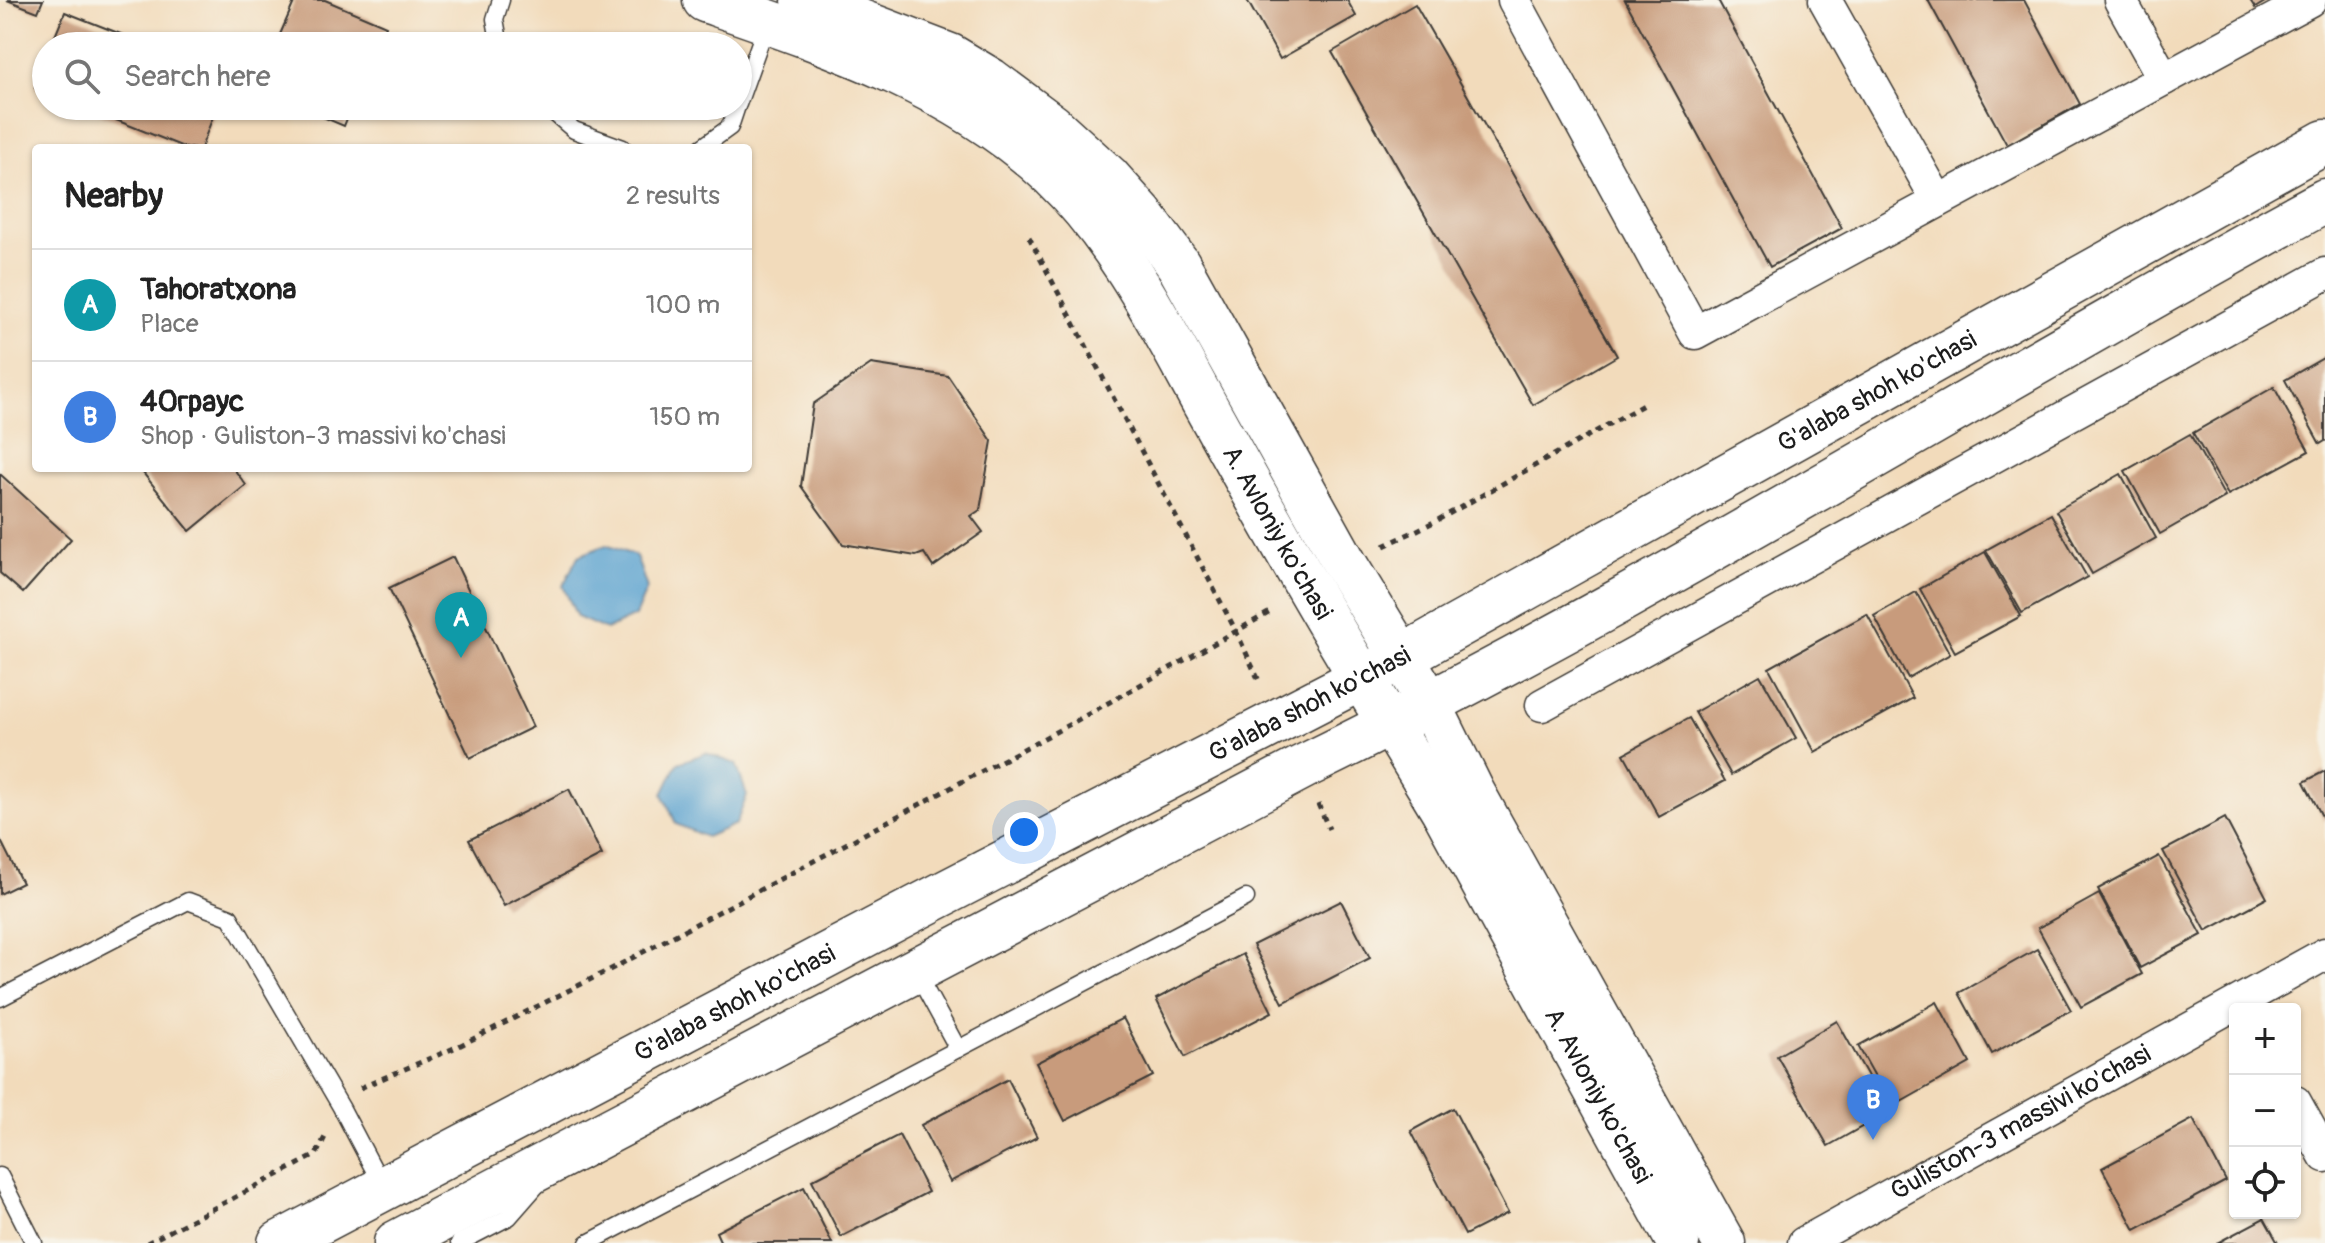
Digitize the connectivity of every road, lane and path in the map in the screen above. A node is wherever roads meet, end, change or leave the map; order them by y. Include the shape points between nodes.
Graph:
1 (501, 0) edge
2 (705, 0) edge
3 (1514, 0) edge
4 (1825, 0) edge
5 (2120, 0) edge
6 (2310, 0) edge
7 (786, 11) edge
8 (497, 32) edge
9 (752, 78) edge
10 (2164, 79) junction
11 (562, 120) edge
12 (733, 120) edge
13 (2325, 142) edge
14 (612, 144) edge
15 (707, 144) edge
16 (1938, 201) junction
17 (2325, 201) edge
18 (1029, 237) dead end
19 (2325, 274) edge
20 (1643, 405) dead end
21 (1711, 547) junction
22 (1346, 566) junction
23 (1753, 589) junction
24 (1307, 590) junction
25 (1237, 633) junction
26 (1402, 657) junction
27 (1361, 678) junction
28 (1430, 704) junction
29 (1542, 705) dead end
30 (1278, 720) junction
31 (1390, 724) junction
32 (1303, 767) junction
33 (1329, 829) dead end
34 (1246, 898) dead end
35 (2325, 954) edge
36 (915, 971) junction
37 (0, 998) edge
38 (2244, 1003) edge
39 (2229, 1012) edge
40 (958, 1049) junction
41 (341, 1107) junction
42 (2301, 1113) edge
43 (564, 1155) junction
44 (2325, 1156) edge
45 (0, 1176) edge
46 (384, 1188) junction
47 (34, 1243) edge
48 (147, 1243) edge
49 (280, 1243) edge
50 (396, 1243) edge
51 (459, 1243) edge
52 (588, 1243) edge
53 (1678, 1243) edge
54 (1724, 1243) edge
55 (1804, 1243) edge

1 - 8 lane
2 - 7 main road, A. Avloniy ko'chasi
3 - 16 street via 1695,333
4 - 16 street
5 - 10 street
6 - 10 street
7 - 9 lane
7 - 22 main road, A. Avloniy ko'chasi via 950,56 1052,126 1108,177 1178,264
7 - 24 main road, A. Avloniy ko'chasi via 944,96 1051,174 1095,220 1155,315
10 - 16 street
11 - 14 lane
12 - 15 lane
13 - 26 main road, G'alaba shoh ko'chasi
17 - 21 main road, G'alaba shoh ko'chasi
18 - 25 path
19 - 23 street
20 - 22 path
21 - 23 street
21 - 28 main road, G'alaba shoh ko'chasi
22 - 26 main road, A. Avloniy ko'chasi
23 - 29 street
24 - 25 path
24 - 27 main road, A. Avloniy ko'chasi
25 - 30 path
25 - 41 path via 619,965 459,1046 347,1093
26 - 27 main road, G'alaba shoh ko'chasi
26 - 28 main road, A. Avloniy ko'chasi
27 - 30 main road, G'alaba shoh ko'chasi
27 - 31 main road, A. Avloniy ko'chasi
28 - 31 main road, G'alaba shoh ko'chasi
28 - 54 street, A. Avloniy ko'chasi
30 - 46 main road, G'alaba shoh ko'chasi
31 - 32 main road, G'alaba shoh ko'chasi
31 - 53 street, A. Avloniy ko'chasi
32 - 33 path
32 - 36 main road, G'alaba shoh ko'chasi
34 - 40 lane
35 - 38 street, Guliston-3 massivi ko'chasi
36 - 40 lane
36 - 43 main road, G'alaba shoh ko'chasi
37 - 41 lane via 188,901 230,917
39 - 55 street, Guliston-3 massivi ko'chasi
40 - 52 lane
41 - 46 lane
41 - 48 path via 316,1155
42 - 44 street
43 - 50 main road, G'alaba shoh ko'chasi
43 - 51 lane via 509,1217
45 - 47 lane
46 - 49 main road, G'alaba shoh ko'chasi

